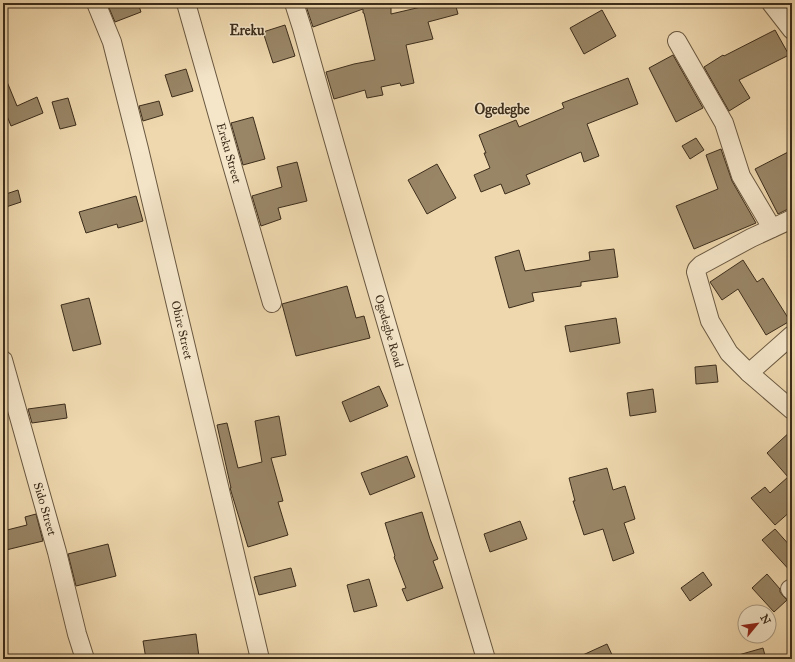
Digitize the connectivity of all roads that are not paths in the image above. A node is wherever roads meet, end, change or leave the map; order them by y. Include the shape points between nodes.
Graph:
1 (96, 3) edge
2 (186, 3) edge
3 (294, 3) edge
4 (771, 3) edge
5 (792, 30) edge
6 (677, 41) dead end
7 (792, 219) edge
8 (772, 228) junction
9 (272, 303) dead end
10 (792, 335) edge
11 (3, 360) edge
12 (749, 373) junction
13 (792, 410) edge
14 (85, 659) edge
15 (260, 659) edge
16 (486, 659) edge

1 - 15 street, Obire Street via 112,42 139,149
2 - 9 street, Ereku Street
3 - 16 street, Ogedegbe Road
4 - 5 street
6 - 8 street via 724,123 741,176
7 - 8 street
8 - 12 street via 701,265 696,272 710,320 728,353
10 - 12 street
11 - 14 street, Sido Street
12 - 13 street

